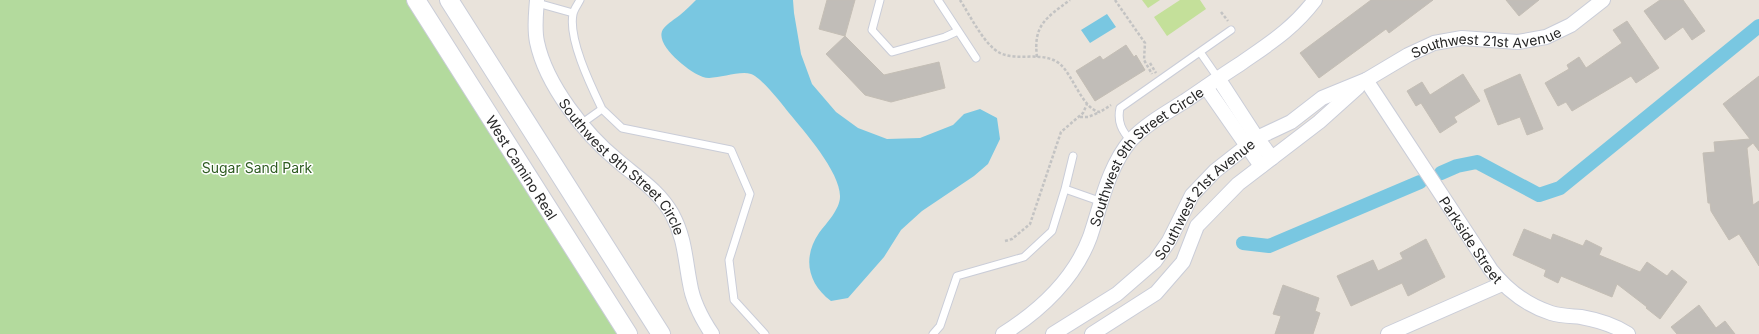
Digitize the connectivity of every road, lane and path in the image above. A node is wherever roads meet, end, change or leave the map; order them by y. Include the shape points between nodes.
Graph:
1 (416, 0) edge
2 (449, 0) edge
3 (580, 0) edge
4 (880, 0) edge
5 (938, 0) edge
6 (960, 0) edge
7 (1070, 0) edge
8 (1115, 0) edge
9 (1315, 0) edge
10 (1603, 0) edge
11 (537, 2) edge
12 (1221, 12) dead end
13 (574, 13) junction
14 (1230, 26) joint
15 (958, 31) junction
16 (1200, 52) junction
17 (1037, 57) junction
18 (976, 58) dead end
19 (1152, 78) dead end
20 (1218, 78) junction
21 (1366, 80) junction
22 (1206, 87) junction
23 (1117, 101) dead end
24 (1087, 103) junction
25 (602, 109) junction
26 (1100, 112) junction
27 (1080, 117) junction
28 (581, 124) junction
29 (1131, 141) junction
30 (1252, 142) junction
31 (1073, 156) dead end
32 (1266, 162) junction
33 (1065, 189) junction
34 (1102, 202) junction
35 (1005, 241) dead end
36 (1502, 284) junction
37 (628, 334) edge
38 (662, 334) edge
39 (712, 334) edge
40 (765, 334) edge
41 (933, 334) edge
42 (1003, 334) edge
43 (1053, 334) edge
44 (1092, 334) edge
45 (1388, 334) edge
46 (1628, 334) edge

1 - 37 street, West Camino Real
2 - 38 street, West Camino Real
3 - 13 lane
4 - 15 lane via 872,30 892,52
5 - 15 lane
6 - 17 path via 992,47 1000,53
7 - 17 path via 1043,23 1038,31
8 - 19 path via 1145,43 1144,60 1153,75
9 - 20 street, Southwest 9th Street Circle via 1291,28
10 - 21 street, Southwest 21st Avenue via 1571,25 1546,37 1518,42 1476,38 1448,40 1421,48
11 - 13 lane
11 - 28 street, Southwest 9th Street Circle via 535,28 540,55 552,80
12 - 14 path
13 - 25 lane via 573,25 582,66
14 - 16 lane
15 - 18 lane
16 - 20 lane
16 - 29 lane via 1120,108 1118,114 1122,132
17 - 24 path via 1044,57 1059,64 1072,78
20 - 22 street, Southwest 9th Street Circle
20 - 30 street
21 - 30 street, Southwest 21st Avenue via 1322,98 1291,122
21 - 32 street, Southwest 21st Avenue via 1319,122
21 - 36 street, Parkside Street
22 - 29 street, Southwest 9th Street Circle via 1152,122
22 - 30 street
23 - 26 path
24 - 26 path via 1092,109
24 - 27 path
25 - 28 lane
25 - 40 lane via 622,128 731,150 750,194 729,260 734,300
26 - 27 path
27 - 35 path via 1062,132 1030,224 1012,239
28 - 39 street, Southwest 9th Street Circle via 599,144 653,189 671,213 683,240 694,298
29 - 34 street, Southwest 9th Street Circle via 1116,163
30 - 32 street
30 - 43 street, Southwest 21st Avenue via 1215,171 1192,195 1169,242 1155,261 1117,294
31 - 33 lane
32 - 44 street, Southwest 21st Avenue via 1238,184 1197,226 1183,262 1156,293
33 - 34 lane
33 - 41 lane via 1052,231 1024,257 957,276 940,326
34 - 42 street, Southwest 9th Street Circle via 1083,252 1067,278 1036,311
36 - 45 street
36 - 46 street, Parkside Street via 1538,308 1595,320

